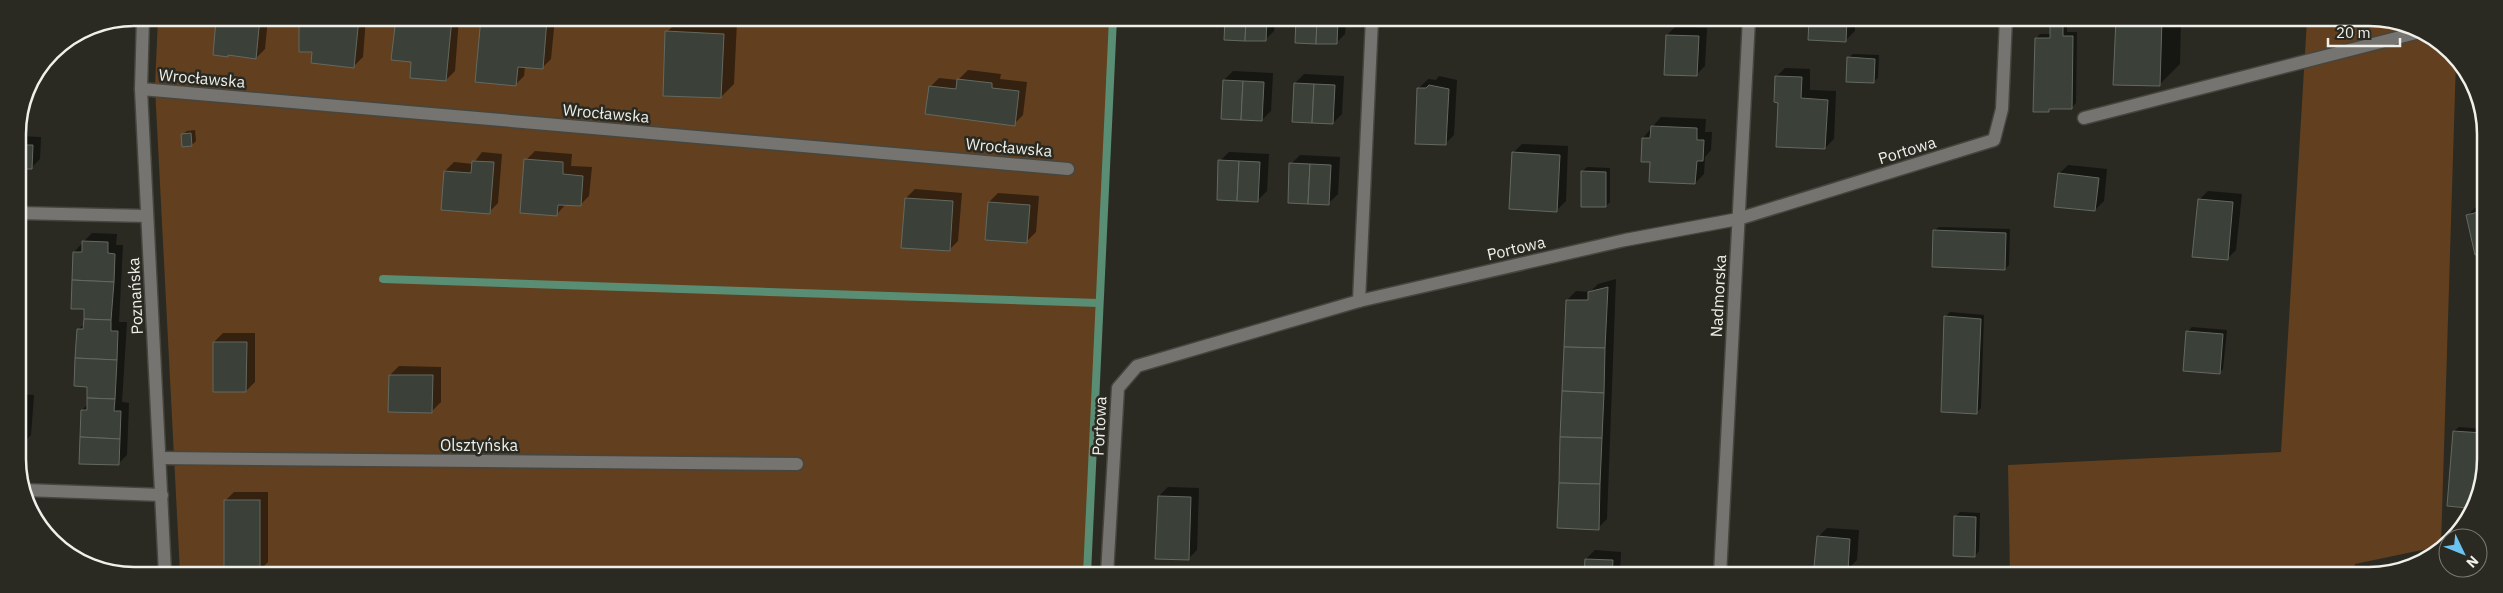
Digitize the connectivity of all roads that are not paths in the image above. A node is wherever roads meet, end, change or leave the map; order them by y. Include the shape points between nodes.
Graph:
1 (143, 26) edge
2 (1372, 26) edge
3 (1749, 26) edge
4 (2006, 26) edge
5 (2411, 34) edge
6 (141, 89) junction
7 (2084, 118) dead end
8 (1068, 168) dead end
9 (26, 213) edge
10 (147, 216) junction
11 (1738, 219) junction
12 (1359, 301) junction
13 (160, 458) junction
14 (797, 464) dead end
15 (31, 490) edge
16 (162, 495) junction
17 (165, 567) edge
18 (1107, 567) edge
19 (1720, 567) edge

1 - 6 street, Poznańska
2 - 12 street
3 - 11 street, Nadmorska
4 - 11 street, Portowa via 2002,109 1994,140
5 - 7 street
6 - 8 street, Wrocławska
6 - 10 street, Poznańska
9 - 10 street
10 - 13 street, Poznańska
11 - 12 street, Portowa via 1624,240
11 - 19 street, Nadmorska
12 - 18 street, Portowa via 1137,366 1118,388
13 - 14 street, Olsztyńska
13 - 16 street, Poznańska
15 - 16 street
16 - 17 street, Poznańska

